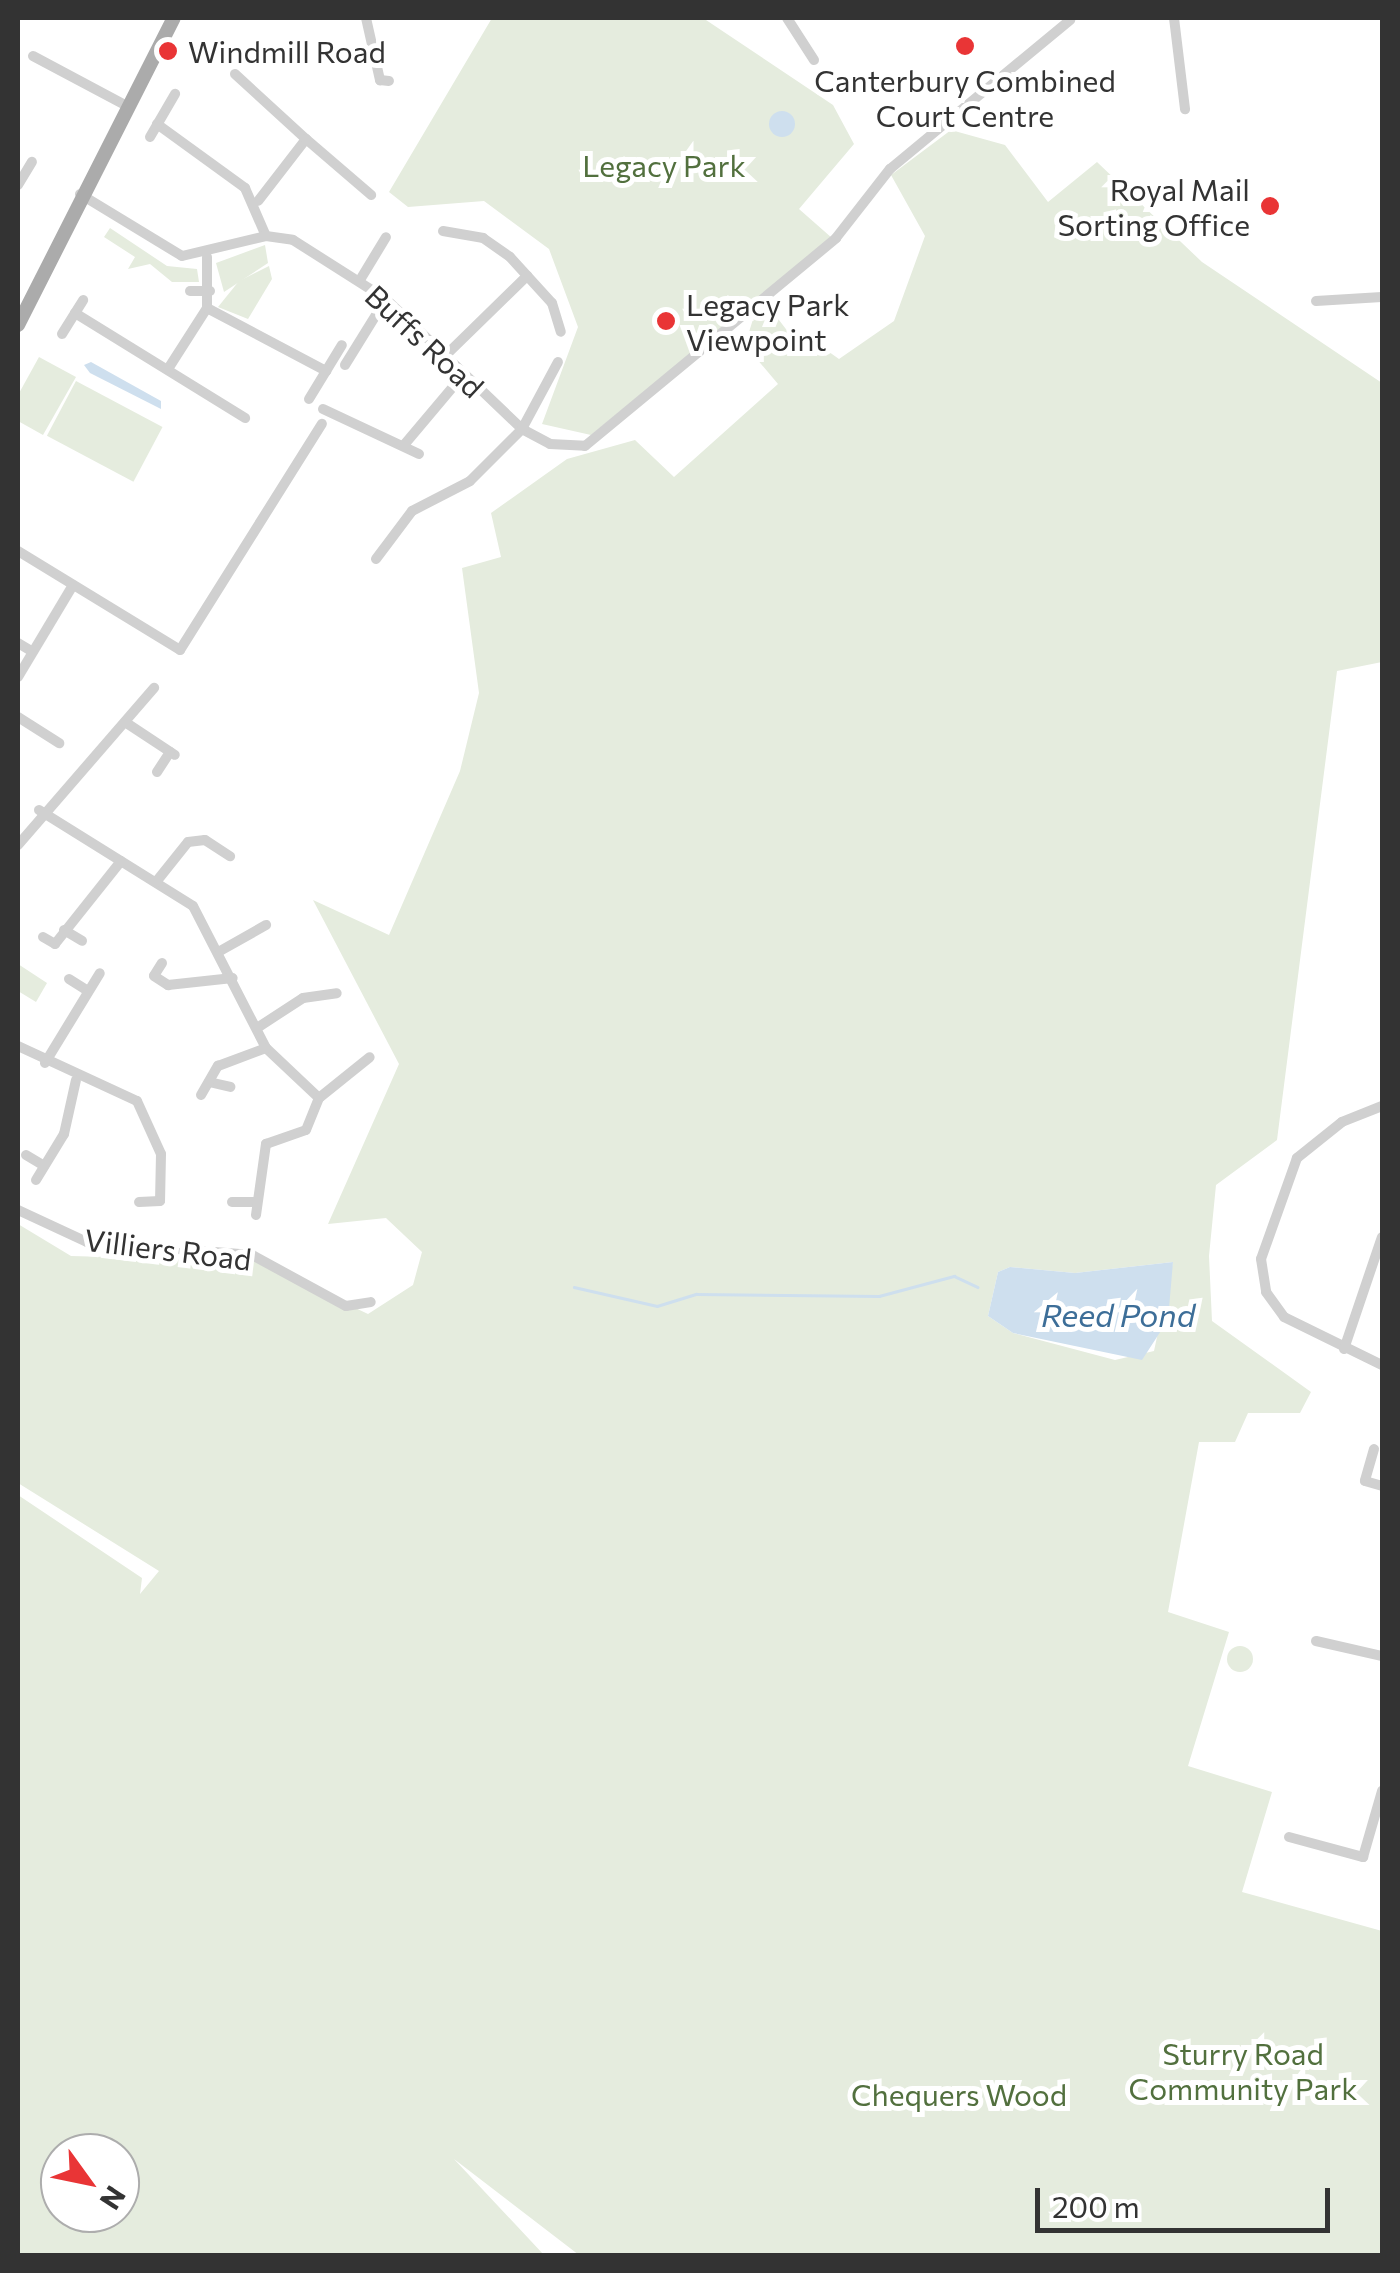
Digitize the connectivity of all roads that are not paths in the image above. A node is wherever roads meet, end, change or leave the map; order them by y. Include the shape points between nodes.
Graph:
1 (174, 18) edge
2 (366, 18) edge
3 (786, 18) edge
4 (1072, 18) edge
5 (1174, 18) edge
6 (32, 56) dead end
7 (814, 60) dead end
8 (235, 74) dead end
9 (389, 81) dead end
10 (175, 94) dead end
11 (125, 105) junction
12 (1185, 110) dead end
13 (158, 124) junction
14 (150, 136) dead end
15 (306, 139) junction
16 (25, 166) edge
17 (18, 186) edge
18 (80, 194) junction
19 (370, 195) dead end
20 (258, 202) junction
21 (443, 231) dead end
22 (266, 236) junction
23 (386, 237) dead end
24 (206, 257) junction
25 (528, 276) junction
26 (360, 280) junction
27 (190, 290) dead end
28 (210, 291) junction
29 (1382, 297) edge
30 (386, 299) junction
31 (83, 300) dead end
32 (1316, 301) dead end
33 (206, 308) junction
34 (75, 313) junction
35 (18, 325) edge
36 (561, 332) dead end
37 (62, 334) dead end
38 (342, 345) dead end
39 (444, 356) junction
40 (558, 362) dead end
41 (345, 365) dead end
42 (168, 369) junction
43 (326, 371) junction
44 (463, 375) junction
45 (309, 398) dead end
46 (323, 409) dead end
47 (246, 418) dead end
48 (322, 424) dead end
49 (522, 429) junction
50 (404, 445) junction
51 (419, 454) dead end
52 (18, 551) edge
53 (376, 559) dead end
54 (73, 585) junction
55 (18, 643) edge
56 (33, 652) junction
57 (18, 677) edge
58 (154, 688) dead end
59 (18, 718) edge
60 (128, 724) junction
61 (59, 743) dead end
62 (157, 772) dead end
63 (39, 810) junction
64 (18, 844) edge
65 (230, 856) dead end
66 (121, 860) junction
67 (156, 882) junction
68 (266, 926) dead end
69 (64, 930) junction
70 (43, 937) dead end
71 (82, 941) dead end
72 (220, 951) junction
73 (162, 963) dead end
74 (100, 973) dead end
75 (232, 978) junction
76 (69, 979) dead end
77 (88, 992) junction
78 (337, 993) dead end
79 (257, 1028) junction
80 (18, 1046) edge
81 (266, 1048) junction
82 (370, 1056) dead end
83 (45, 1063) junction
84 (76, 1080) junction
85 (209, 1082) junction
86 (230, 1087) dead end
87 (201, 1095) dead end
88 (319, 1098) junction
89 (1382, 1106) edge
90 (26, 1156) dead end
91 (44, 1166) junction
92 (36, 1180) dead end
93 (139, 1202) dead end
94 (232, 1202) dead end
95 (256, 1202) junction
96 (18, 1210) edge
97 (256, 1215) dead end
98 (1382, 1238) edge
99 (371, 1302) dead end
100 (1344, 1348) junction
101 (1382, 1366) edge
102 (1374, 1449) dead end
103 (1382, 1486) edge
104 (1316, 1641) dead end
105 (1382, 1656) edge
106 (1382, 1791) edge
107 (1289, 1837) dead end

1 - 11 main road
2 - 9 street via 380,80
3 - 7 street
4 - 49 street, Buffs Road via 890,170 836,238 611,433 586,446 550,444
5 - 12 street
6 - 11 street
8 - 15 street
10 - 13 street
11 - 18 main road
13 - 14 street
13 - 20 street
15 - 19 street
15 - 20 street
16 - 17 street
18 - 24 street via 170,252
18 - 35 main road
20 - 22 street
21 - 25 street via 482,238
22 - 24 street
22 - 26 street, Buffs Road via 285,236
23 - 26 street
24 - 28 street
25 - 36 street
25 - 39 street
26 - 30 street, Buffs Road
27 - 28 street
28 - 33 street
29 - 32 street via 1332,292
30 - 39 street, Buffs Road
30 - 41 street
31 - 34 street
33 - 42 street
33 - 43 street
34 - 37 street
34 - 42 street
38 - 43 street
39 - 44 street, Buffs Road
40 - 49 street
42 - 47 street
43 - 45 street
44 - 49 street, Buffs Road
44 - 50 street
46 - 50 street
48 - 54 street via 180,650
49 - 53 street via 470,480 412,511
50 - 51 street
52 - 54 street
54 - 56 street
55 - 56 street
56 - 57 street
58 - 60 street
59 - 61 street
60 - 62 street via 172,753
60 - 63 street
63 - 64 street
63 - 66 street
65 - 67 street via 206,840 188,842
66 - 67 street
66 - 69 street
67 - 72 street via 192,906
68 - 72 street
69 - 70 street via 55,944
69 - 71 street
72 - 75 street
73 - 75 street via 154,976 168,985
74 - 77 street
75 - 79 street
76 - 77 street
77 - 83 street
78 - 79 street via 303,998
79 - 81 street
80 - 83 street
81 - 85 street via 224,1062
81 - 88 street
82 - 88 street
83 - 84 street
84 - 91 street via 64,1134
84 - 93 street via 137,1101 161,1154 160,1201
85 - 86 street
85 - 87 street
88 - 95 street via 312,1125 266,1144
89 - 100 street via 1342,1122 1297,1158 1260,1260 1266,1292 1284,1317
90 - 91 street
91 - 92 street
94 - 95 street
95 - 97 street
96 - 99 street, Villiers Road via 98,1244 252,1256 346,1306
98 - 100 street
100 - 101 street
102 - 103 street via 1365,1481
104 - 105 street
106 - 107 street via 1363,1857

